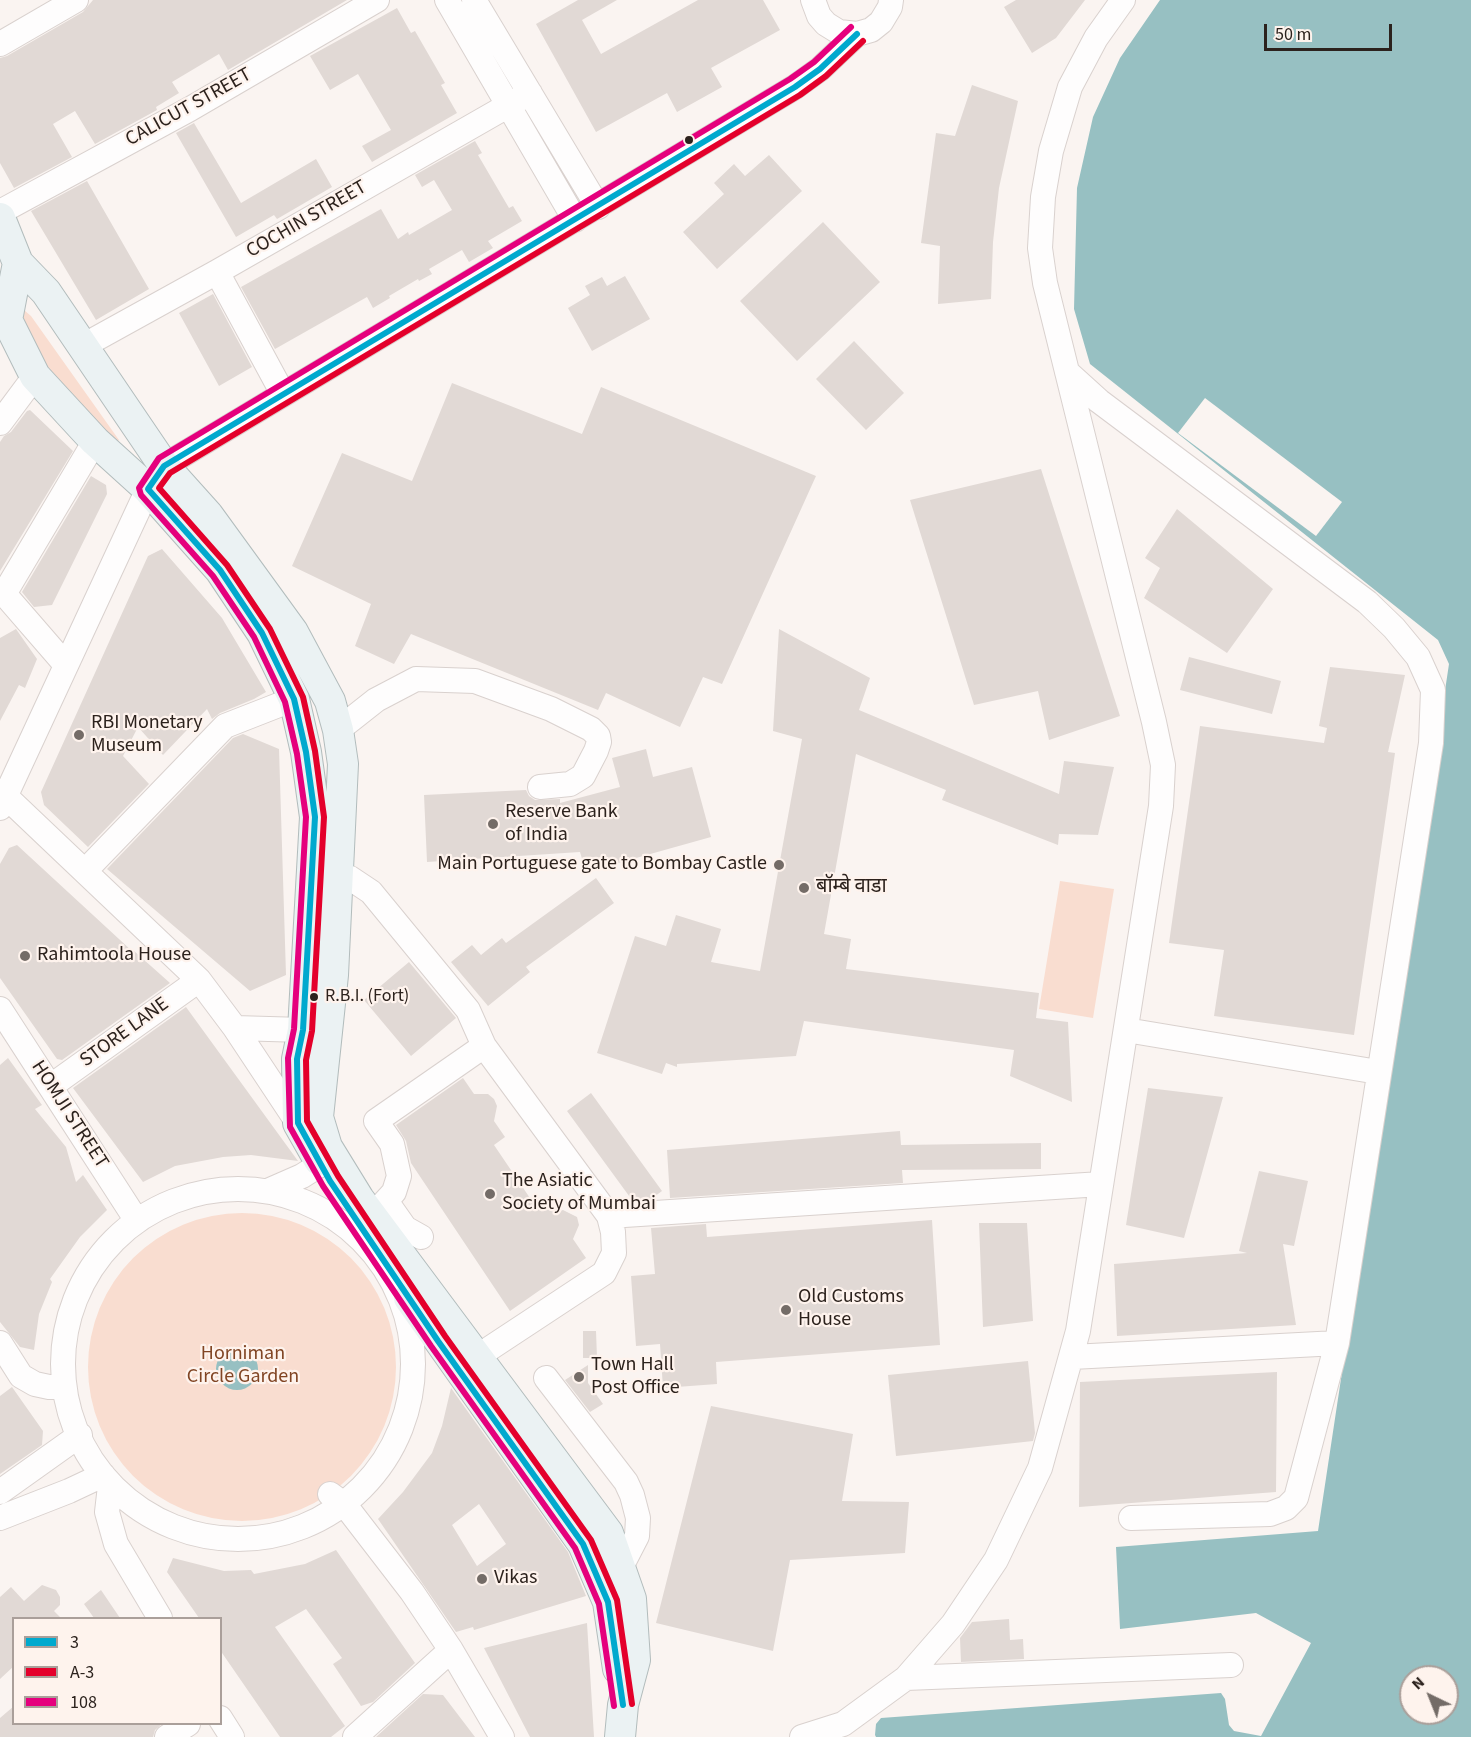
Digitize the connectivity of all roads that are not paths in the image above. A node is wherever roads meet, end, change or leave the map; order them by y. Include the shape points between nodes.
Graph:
1 (76, 0) edge
2 (377, 0) edge
3 (447, 0) edge
4 (474, 0) edge
5 (891, 0) edge
6 (896, 0) edge
7 (1123, 0) edge
8 (814, 1) edge
9 (857, 34) junction
10 (0, 44) edge
11 (530, 93) junction
12 (508, 105) junction
13 (598, 207) junction
14 (0, 212) edge
15 (0, 218) edge
16 (575, 220) junction
17 (9, 261) edge
18 (217, 272) junction
19 (4, 318) edge
20 (83, 346) junction
21 (1067, 372) junction
22 (35, 376) junction
23 (283, 394) junction
24 (0, 423) edge
25 (95, 441) junction
26 (156, 477) junction
27 (3, 598) edge
28 (65, 664) junction
29 (294, 699) junction
30 (338, 730) junction
31 (540, 787) dead end
32 (2, 799) edge
33 (85, 872) junction
34 (325, 873) junction
35 (199, 980) junction
36 (0, 1009) edge
37 (235, 1028) junction
38 (303, 1030) junction
39 (1126, 1030) junction
40 (9, 1042) edge
41 (484, 1046) junction
42 (1378, 1072) junction
43 (51, 1086) junction
44 (313, 1142) junction
45 (1101, 1184) junction
46 (270, 1190) junction
47 (379, 1208) junction
48 (609, 1216) junction
49 (137, 1221) junction
50 (421, 1237) dead end
51 (440, 1307) junction
52 (438, 1341) junction
53 (0, 1343) edge
54 (1336, 1343) junction
55 (1072, 1357) junction
56 (468, 1363) junction
57 (416, 1366) junction
58 (546, 1378) dead end
59 (64, 1387) junction
60 (80, 1435) junction
61 (106, 1480) junction
62 (0, 1492) edge
63 (337, 1499) junction
64 (0, 1518) edge
65 (1131, 1518) dead end
66 (621, 1567) junction
67 (620, 1601) junction
68 (159, 1617) edge
69 (451, 1650) junction
70 (1231, 1665) dead end
71 (906, 1678) junction
72 (222, 1721) edge
73 (186, 1725) edge
74 (843, 1731) edge
75 (167, 1737) edge
76 (232, 1737) edge
77 (356, 1737) edge
78 (502, 1737) edge
79 (620, 1737) edge
80 (802, 1737) edge

1 - 10 street
2 - 14 street, CALICUT STREET via 190,109
3 - 12 street
4 - 11 street
5 - 6 street
5 - 9 street via 882,22
7 - 21 street via 1096,38 1071,87 1051,151 1043,196 1040,248
8 - 9 street via 826,24 839,32
9 - 13 street via 795,87
11 - 12 street, COCHIN STREET
11 - 13 street
12 - 16 street
12 - 18 street, COCHIN STREET
13 - 16 street
15 - 17 main road
16 - 23 street
17 - 19 main road
17 - 20 main road via 46,292
18 - 20 street, COCHIN STREET
18 - 23 street
19 - 22 main road
20 - 26 main road
21 - 39 street via 1163,765 1161,806
21 - 42 street via 1099,401 1367,602 1418,657 1433,690 1431,743
22 - 24 street
22 - 25 main road
23 - 26 street
25 - 26 main road
25 - 27 street
26 - 28 street
26 - 29 main road via 262,633
26 - 30 main road via 208,515 293,632 330,701
27 - 28 street
28 - 32 street
29 - 33 street via 225,726
29 - 34 main road
30 - 31 street via 376,700 416,679 475,681 551,709 598,736 596,752 583,776 570,784
30 - 34 main road via 343,764
32 - 33 street
33 - 35 street
34 - 38 main road
34 - 41 street via 350,878 370,892 468,1010
34 - 44 main road via 333,975
35 - 37 street
35 - 43 street, STORE LANE
36 - 40 street, HOMJI STREET
37 - 38 street
37 - 44 street
38 - 44 main road via 297,1059
39 - 42 street
39 - 45 street
40 - 43 street, HOMJI STREET
41 - 47 street via 376,1121 392,1144 399,1176 394,1192
41 - 48 street
42 - 54 street
43 - 49 street, HOMJI STREET
44 - 46 street via 302,1176
44 - 47 main road via 332,1155
44 - 52 main road
45 - 48 street
45 - 55 street
46 - 49 street via 224,1188 178,1199
46 - 57 street via 315,1204 354,1229 408,1312
47 - 50 street
47 - 51 main road
48 - 56 street via 614,1253 604,1274
49 - 59 street via 109,1246 86,1277 71,1312 63,1349
51 - 52 street
51 - 56 main road
52 - 56 main road
52 - 57 street via 430,1357
53 - 59 street via 21,1376 35,1384
54 - 55 street
54 - 65 street via 1301,1483 1296,1498 1286,1508 1270,1514
55 - 71 street via 1040,1468 996,1560 953,1624
56 - 66 main road via 608,1533
56 - 67 main road
57 - 63 street via 406,1419 382,1466
58 - 66 street via 632,1495 639,1518 637,1536
59 - 60 street via 71,1419
60 - 61 street
60 - 62 street
61 - 63 street via 143,1513 182,1531 224,1540 267,1538 308,1526
61 - 64 street
61 - 68 street via 107,1512 116,1544
63 - 69 street via 412,1592
66 - 67 main road
67 - 79 main road
69 - 77 street
69 - 78 street
70 - 71 street
71 - 74 street
72 - 76 street
73 - 75 street
74 - 80 street

